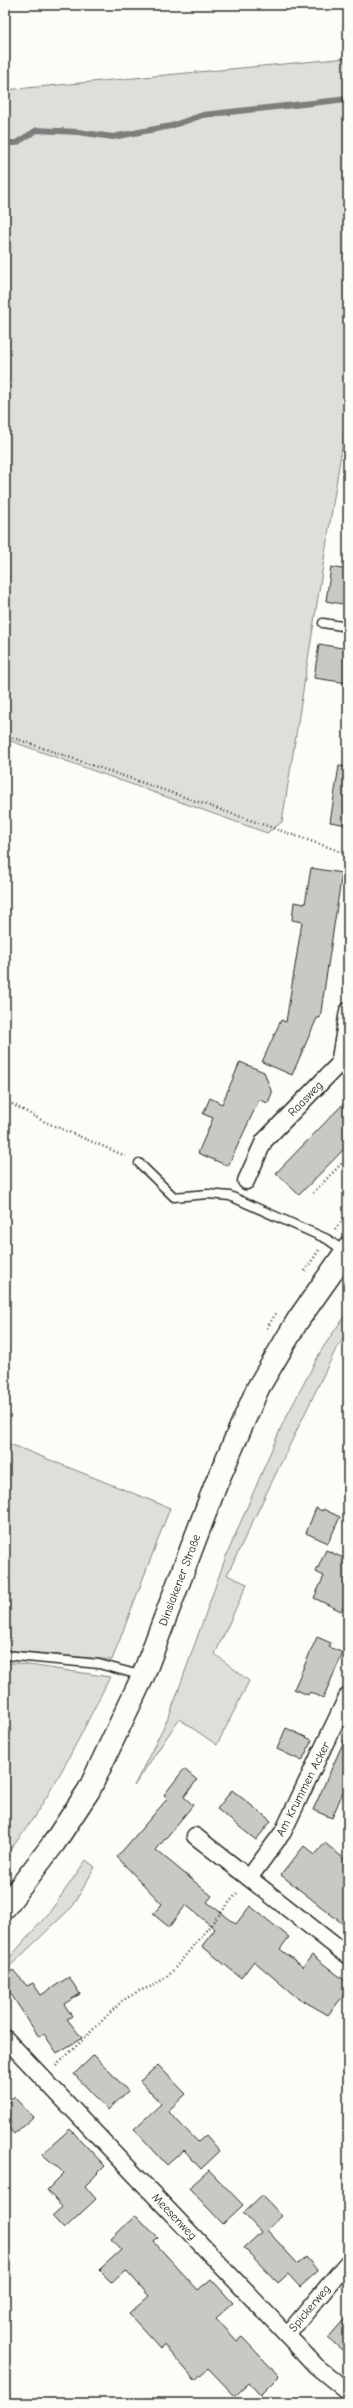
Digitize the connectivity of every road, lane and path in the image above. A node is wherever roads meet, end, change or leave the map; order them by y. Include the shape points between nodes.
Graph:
1 (323, 623) dead end
2 (348, 627) edge
3 (5, 734) edge
4 (348, 854) edge
5 (348, 1011) edge
6 (5, 1100) edge
7 (348, 1157) edge
8 (139, 1163) joint
9 (246, 1181) dead end
10 (313, 1193) dead end
11 (347, 1251) edge
12 (5, 1655) edge
13 (143, 1676) junction
14 (348, 1695) edge
15 (195, 1836) dead end
16 (249, 1878) junction
17 (5, 1906) edge
18 (348, 1956) edge
19 (5, 2038) edge
20 (44, 2077) junction
21 (348, 2262) edge
22 (287, 2335) junction
23 (348, 2392) edge

1 - 2 lane
3 - 4 path
5 - 9 street, Raasweg via 339,1064 264,1141
6 - 8 path via 43,1121
7 - 10 path
8 - 11 lane via 174,1197 208,1194 230,1196 327,1239
11 - 13 main road, Dinslakener Straße via 298,1320 258,1388 216,1484
12 - 13 lane via 100,1664
13 - 17 main road, Dinslakener Straße via 89,1790 54,1843
14 - 16 street, Am Krummen Acker via 283,1832
15 - 16 street
16 - 18 street
16 - 20 path via 170,1974 155,1986 139,1991 122,2001
19 - 20 street, Meesenweg
20 - 22 street, Meesenweg
21 - 22 street, Spickerweg
22 - 23 street, Meesenweg via 316,2366

